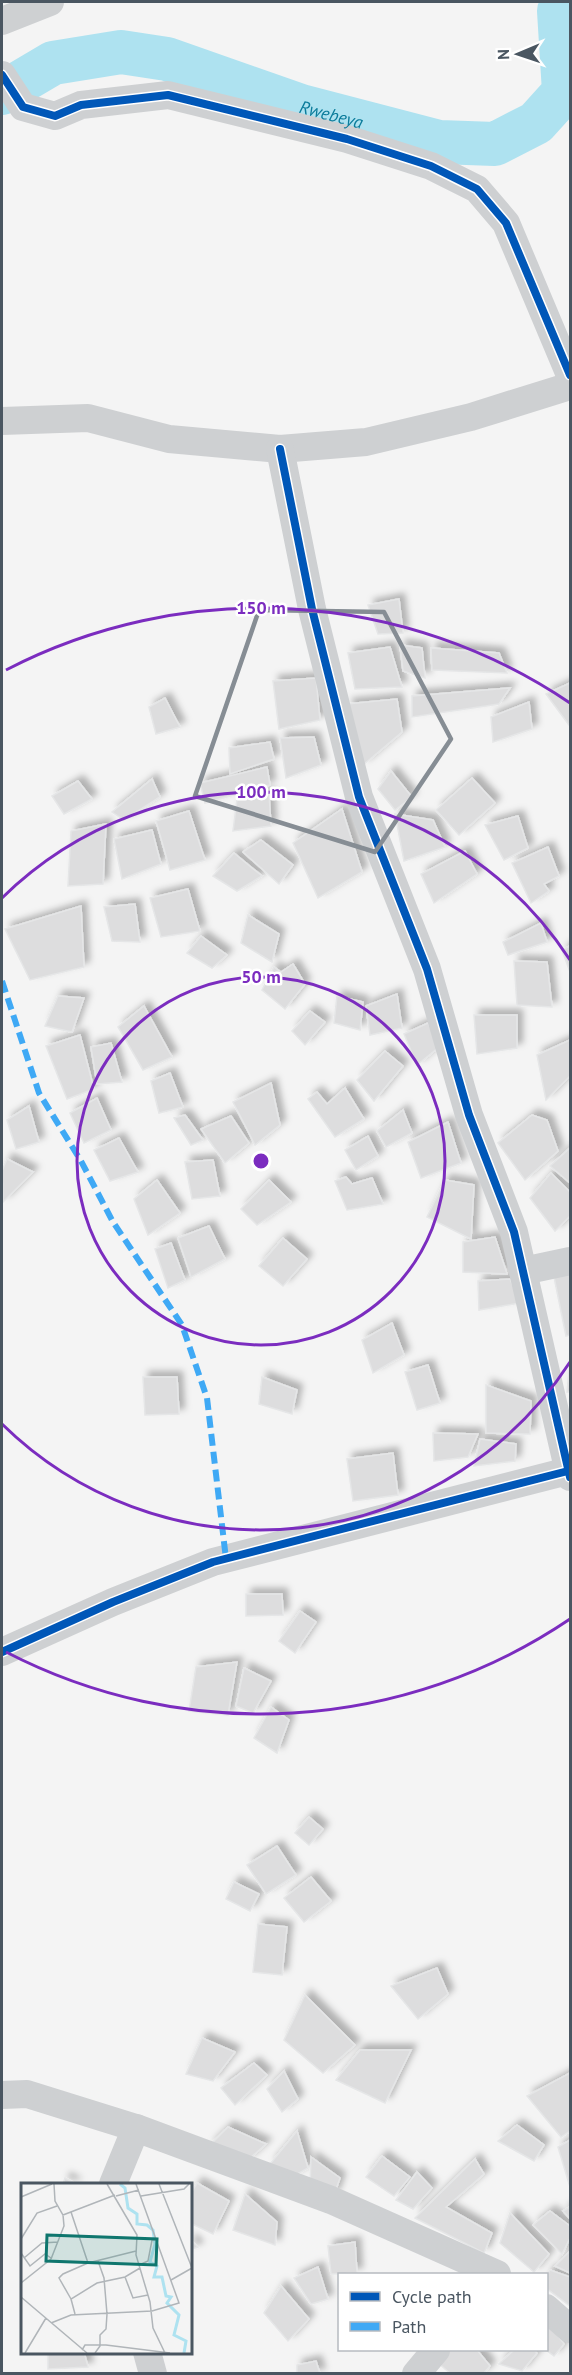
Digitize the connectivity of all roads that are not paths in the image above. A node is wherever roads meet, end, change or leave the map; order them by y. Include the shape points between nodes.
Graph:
1 (39, 6) edge
2 (2, 21) edge
3 (2, 45) edge
4 (2, 75) edge
5 (570, 375) edge
6 (570, 386) edge
7 (2, 421) edge
8 (280, 449) junction
9 (570, 1261) edge
10 (523, 1271) junction
11 (569, 1474) edge
12 (2, 1652) edge
13 (2, 2096) edge
14 (136, 2128) junction
15 (113, 2183) edge
16 (495, 2273) edge
17 (548, 2310) edge
18 (570, 2329) edge
19 (434, 2351) edge
20 (148, 2354) edge
21 (153, 2373) edge
22 (416, 2373) edge

1 - 2 street
1 - 3 street via 8,34
4 - 5 street via 23,107 55,116 81,105 168,95 347,139 431,166 477,189 506,223
6 - 8 street via 471,417 366,441
7 - 8 street via 88,418 169,439
8 - 10 street via 312,609 358,797 426,969 469,1115 514,1233
9 - 10 street
10 - 11 street
11 - 12 street via 213,1562
13 - 14 street via 27,2094
14 - 15 street
14 - 16 street via 331,2200
17 - 18 street
19 - 22 street
20 - 21 street

